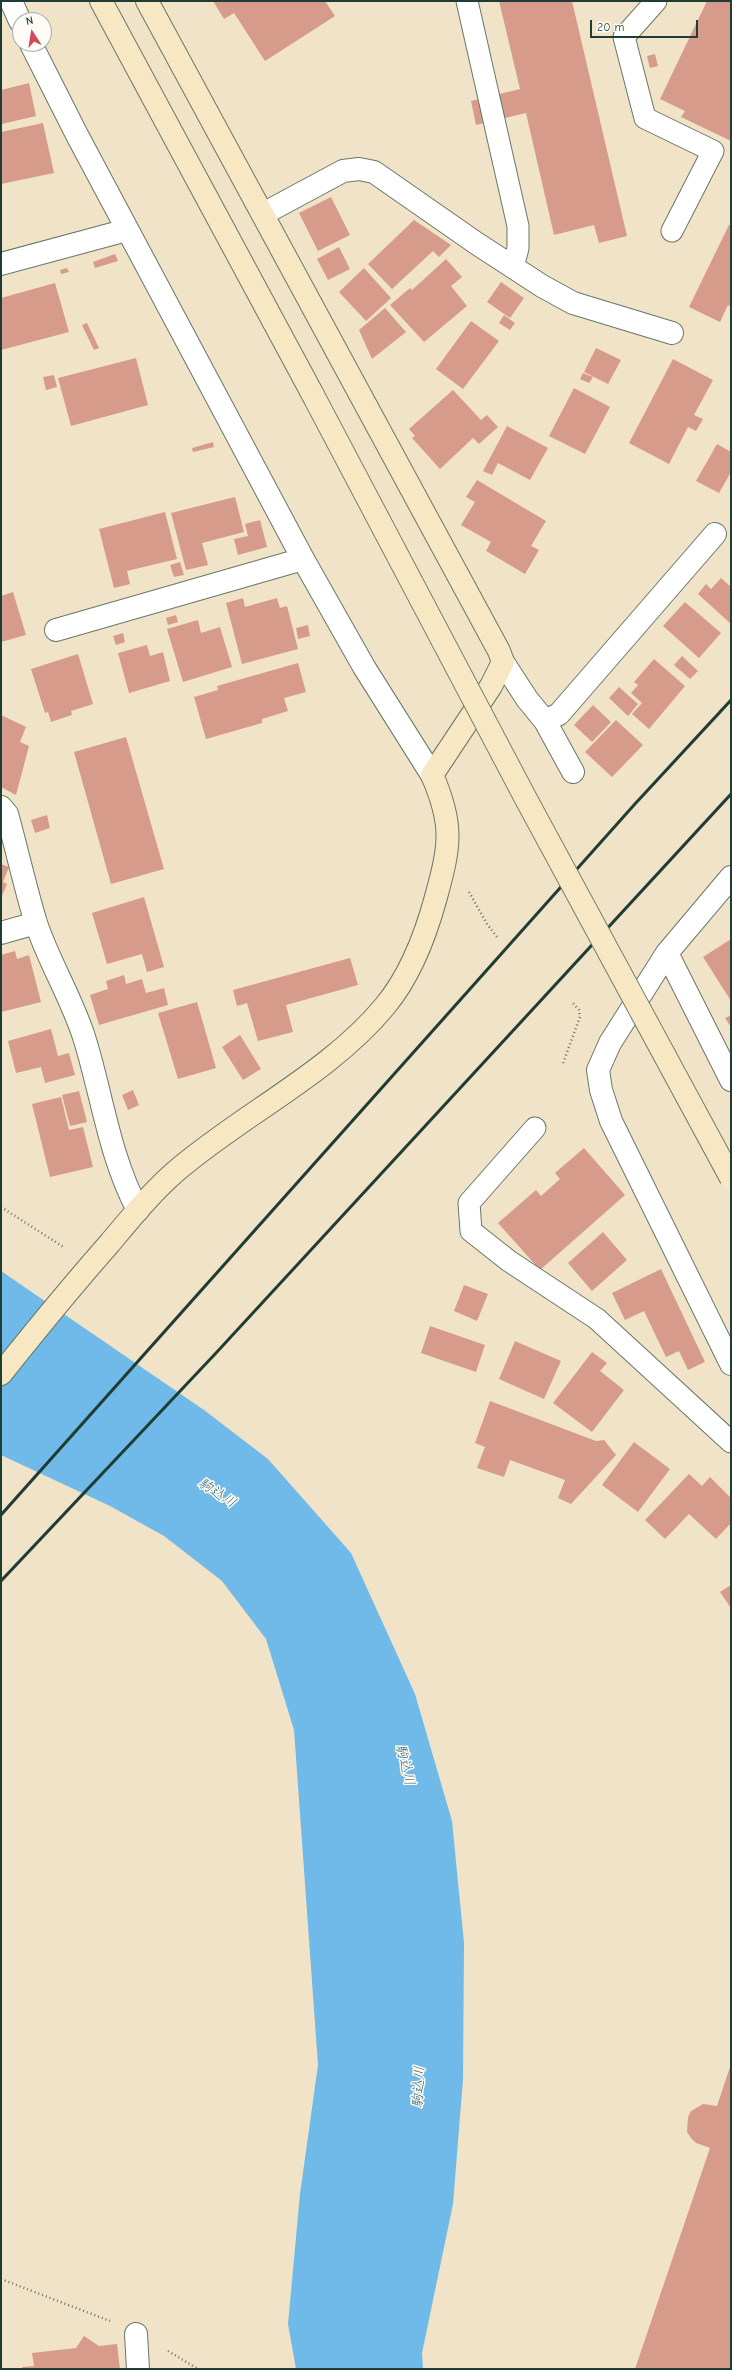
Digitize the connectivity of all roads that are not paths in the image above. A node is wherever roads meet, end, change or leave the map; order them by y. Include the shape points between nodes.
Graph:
1 (10, 1) edge
2 (101, 1) edge
3 (147, 1) edge
4 (467, 1) edge
5 (656, 1) edge
6 (16, 12) edge
7 (35, 52) edge
8 (263, 214) junction
9 (127, 230) junction
10 (672, 231) dead end
11 (1, 264) edge
12 (513, 267) junction
13 (672, 333) dead end
14 (715, 534) dead end
15 (303, 558) junction
16 (56, 630) dead end
17 (503, 662) junction
18 (545, 721) junction
19 (573, 772) dead end
20 (432, 775) junction
21 (1, 807) edge
22 (731, 877) edge
23 (36, 923) junction
24 (1, 933) edge
25 (667, 953) junction
26 (731, 1080) edge
27 (535, 1128) dead end
28 (731, 1178) edge
29 (138, 1210) junction
30 (731, 1364) edge
31 (1, 1374) edge
32 (731, 1442) edge
33 (136, 2334) road end
34 (138, 2369) edge

1 - 6 street
2 - 28 street, bridge
3 - 8 street
4 - 12 lane via 518,226 518,248
5 - 10 lane via 624,37 645,118 713,151
7 - 9 street
8 - 12 street via 343,171 359,169 374,172
8 - 17 street via 401,467
9 - 11 street
9 - 15 street
12 - 13 street via 573,303
14 - 18 street via 559,714
15 - 16 street
15 - 20 street via 364,667
17 - 18 street
17 - 20 street via 487,693
18 - 19 street
20 - 29 street via 448,819 446,858 431,917 400,984 385,1006 361,1032 174,1172
21 - 23 street via 7,814
22 - 25 street
23 - 24 street
23 - 29 street via 74,1008 116,1158 127,1190
25 - 26 street
25 - 30 street via 610,1044 598,1070 601,1090 611,1121
27 - 32 lane via 469,1202 471,1231 509,1261 596,1319
29 - 31 street
33 - 34 street

